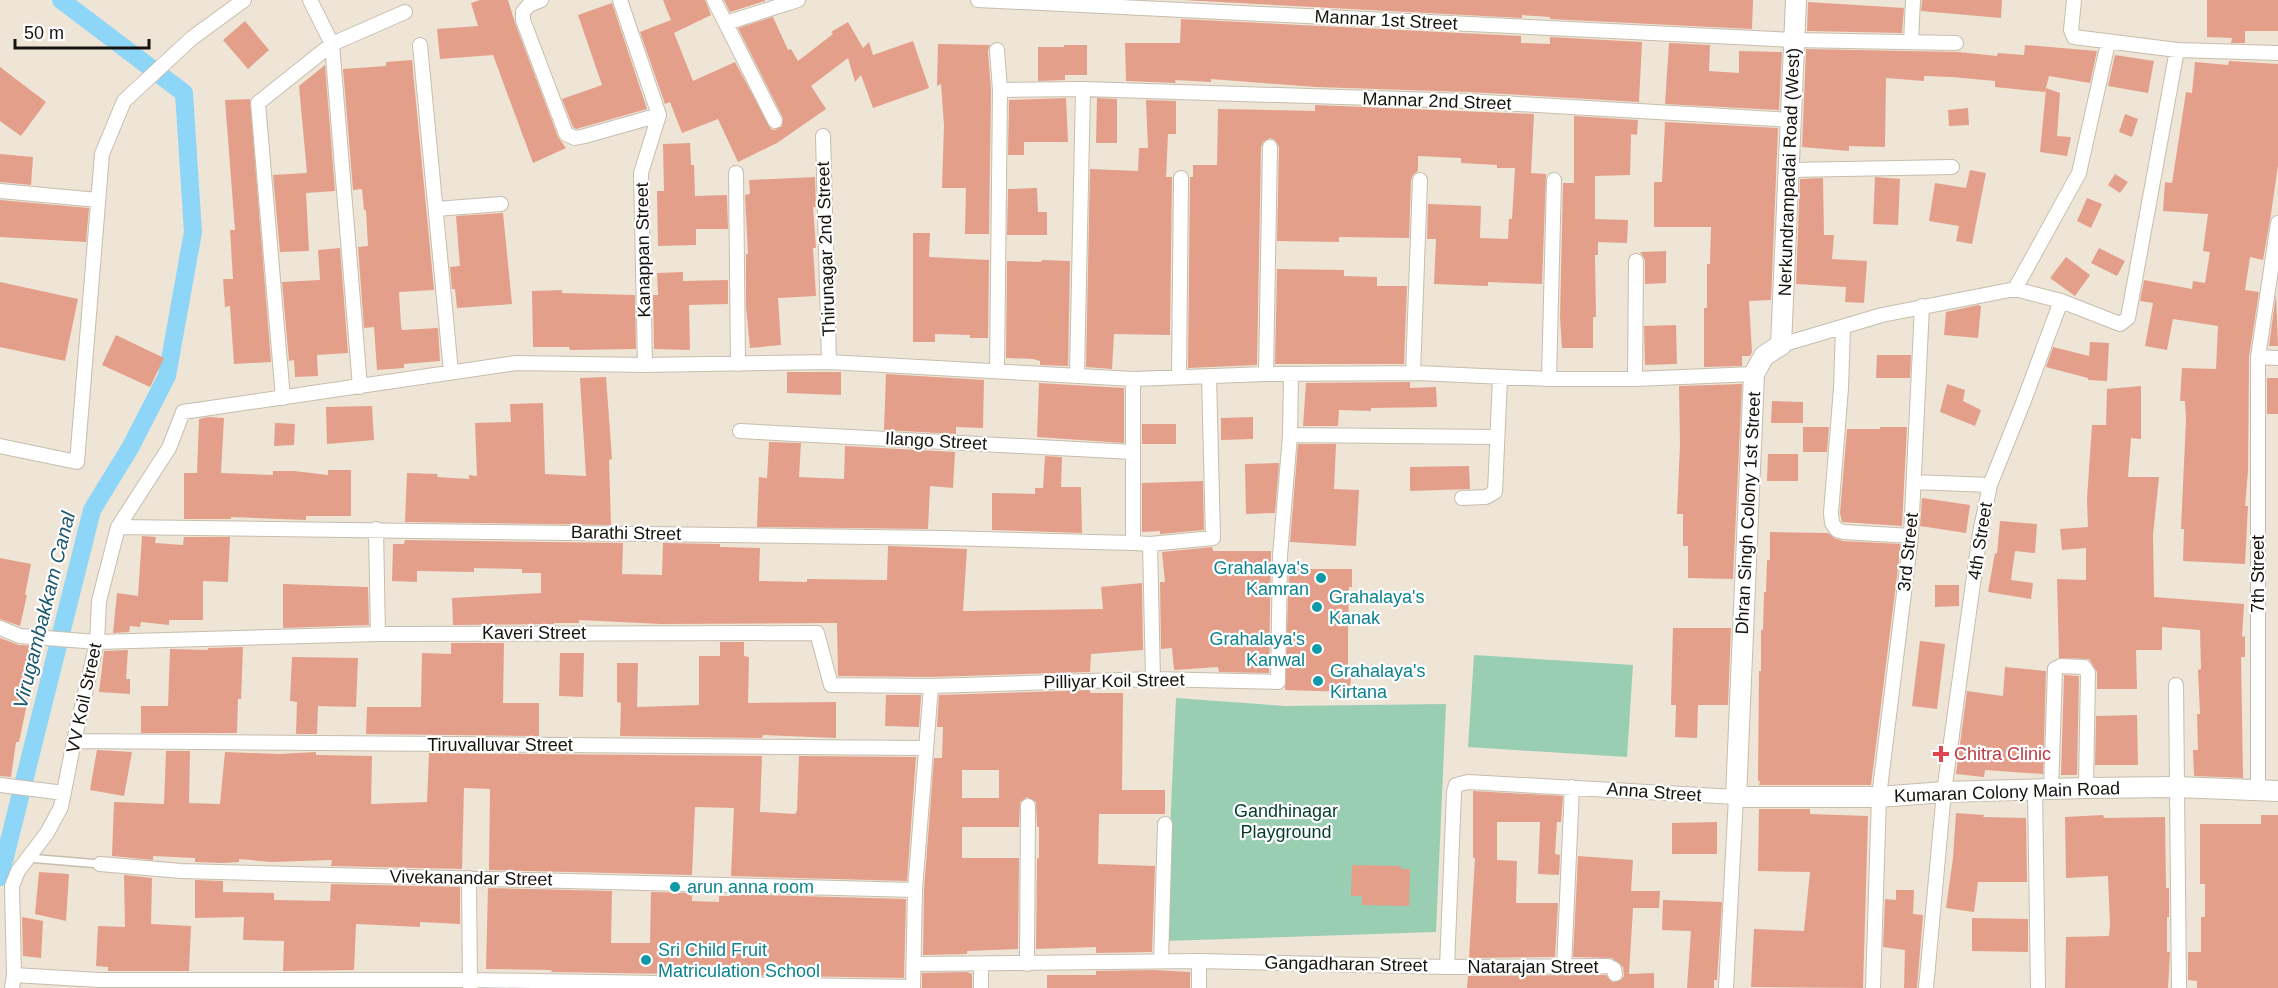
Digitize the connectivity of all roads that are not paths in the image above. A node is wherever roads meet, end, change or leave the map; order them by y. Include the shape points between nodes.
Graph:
1 (244, 0) edge
2 (310, 0) edge
3 (541, 0) edge
4 (620, 0) edge
5 (714, 0) edge
6 (798, 0) edge
7 (978, 0) edge
8 (1796, 0) edge
9 (1913, 0) edge
10 (2074, 0) edge
11 (405, 12) dead end
12 (726, 23) junction
13 (1794, 40) junction
14 (1911, 42) junction
15 (1956, 43) dead end
16 (2108, 43) junction
17 (332, 44) junction
18 (420, 45) dead end
19 (997, 50) dead end
20 (2177, 50) junction
21 (2278, 53) edge
22 (1083, 89) junction
23 (1000, 90) junction
24 (659, 115) junction
25 (1791, 120) junction
26 (775, 121) dead end
27 (823, 136) dead end
28 (1270, 147) dead end
29 (1952, 167) dead end
30 (1789, 170) junction
31 (736, 173) dead end
32 (1181, 178) dead end
33 (1420, 180) dead end
34 (1554, 180) dead end
35 (0, 191) edge
36 (98, 200) junction
37 (501, 204) dead end
38 (436, 209) junction
39 (2278, 224) edge
40 (1636, 261) dead end
41 (2015, 289) junction
42 (2061, 301) junction
43 (1922, 306) junction
44 (1843, 328) junction
45 (1781, 345) junction
46 (2258, 357) junction
47 (2278, 358) edge
48 (830, 362) junction
49 (738, 364) junction
50 (645, 365) junction
51 (997, 371) junction
52 (451, 372) junction
53 (1413, 373) junction
54 (1077, 374) junction
55 (1266, 374) junction
56 (1754, 374) junction
57 (1291, 375) junction
58 (1209, 376) junction
59 (1179, 377) junction
60 (1500, 378) junction
61 (1133, 379) junction
62 (1549, 379) junction
63 (1635, 379) junction
64 (360, 387) junction
65 (283, 398) junction
66 (740, 431) dead end
67 (1290, 435) junction
68 (1496, 436) junction
69 (0, 446) edge
70 (1132, 452) junction
71 (1914, 482) junction
72 (1990, 486) junction
73 (1462, 498) dead end
74 (118, 527) junction
75 (376, 529) junction
76 (1911, 536) junction
77 (1133, 543) junction
78 (1150, 544) junction
79 (0, 628) edge
80 (378, 634) junction
81 (95, 642) junction
82 (1153, 679) junction
83 (2176, 685) dead end
84 (931, 686) junction
85 (74, 741) junction
86 (926, 748) junction
87 (0, 785) edge
88 (1572, 787) junction
89 (2086, 788) junction
90 (2176, 788) junction
91 (2043, 790) junction
92 (2258, 791) junction
93 (2278, 791) edge
94 (1944, 792) junction
95 (61, 793) junction
96 (1736, 797) junction
97 (1880, 797) junction
98 (1028, 806) dead end
99 (1165, 824) dead end
100 (28, 858) junction
101 (100, 864) joint
102 (469, 878) junction
103 (915, 890) junction
104 (1161, 961) junction
105 (1199, 961) junction
106 (914, 964) junction
107 (981, 964) junction
108 (1027, 964) junction
109 (1447, 967) junction
110 (1564, 967) junction
111 (1615, 974) dead end
112 (13, 981) edge
113 (98, 984) edge
114 (470, 984) edge
115 (981, 988) edge
116 (1199, 988) edge
117 (1726, 988) edge
118 (1873, 988) edge
119 (1926, 988) edge
120 (2038, 988) edge
121 (2179, 988) edge

1 - 36 street via 188,41 124,101 102,154
2 - 17 street
3 - 24 street via 529,5 523,20 566,134 575,138 585,136
4 - 24 street
5 - 12 street
6 - 12 street
7 - 13 street, Mannar 1st Street
8 - 13 street, Nerkundrampadai Road (West)
9 - 14 street
10 - 16 street via 2074,37
11 - 17 street
12 - 26 street
13 - 14 street, Mannar 1st Street
13 - 25 street, Nerkundrampadai Road (West)
14 - 15 street, Mannar 1st Street
16 - 20 street
16 - 41 street via 2079,172
17 - 64 street
17 - 65 street via 258,103
18 - 38 street
19 - 23 street
20 - 21 street
20 - 42 street, Dhran Singh Colony 1st Street via 2128,318 2120,324
22 - 23 street, Mannar 2nd Street
22 - 25 street, Mannar 2nd Street via 1468,101
22 - 54 street
23 - 51 street
24 - 50 street, Kanappan Street via 641,173
25 - 30 street, Nerkundrampadai Road (West)
27 - 48 street, Thirunagar 2nd Street
28 - 55 street
29 - 30 street
30 - 45 street, Nerkundrampadai Road (West)
31 - 49 street
32 - 59 street
33 - 53 street
34 - 62 street
35 - 36 street
36 - 69 street via 77,462
37 - 38 street
38 - 52 street
39 - 46 street, 7th Street
40 - 63 street
41 - 42 street, Dhran Singh Colony 1st Street
41 - 43 street, Dhran Singh Colony 1st Street
42 - 72 street, 4th Street
43 - 44 street, Dhran Singh Colony 1st Street
43 - 71 street, 3rd Street
44 - 45 street, Dhran Singh Colony 1st Street
44 - 76 street via 1832,523 1844,532
45 - 56 street, Dhran Singh Colony 1st Street via 1764,356
46 - 47 street
46 - 92 street, 7th Street
48 - 49 street
48 - 51 street
49 - 50 street
50 - 52 street via 516,363
51 - 54 street
52 - 64 street
53 - 57 street
53 - 60 street
54 - 61 street
55 - 57 street
55 - 58 street
56 - 63 street
56 - 96 street, Dhran Singh Colony 1st Street
57 - 67 street, Pilliyar Koil Street
58 - 59 street
58 - 78 street, Barathi Street via 1213,538
59 - 61 street
60 - 62 street
60 - 68 street
61 - 70 street
62 - 63 street
64 - 65 street
65 - 74 street, VV Koil Street via 183,412 169,448
66 - 70 street, Ilango Street
67 - 68 street
67 - 82 street, Pilliyar Koil Street via 1280,556 1278,682
68 - 73 street via 1495,492 1486,497
70 - 77 street
71 - 72 street
71 - 76 street, 3rd Street
72 - 94 street, 4th Street
74 - 75 street, Barathi Street
74 - 81 street, VV Koil Street via 99,601
75 - 77 street, Barathi Street
75 - 80 street
76 - 97 street, 3rd Street
77 - 78 street, Barathi Street
78 - 82 street
79 - 81 street, Kaveri Street via 20,636
80 - 81 street, Kaveri Street
80 - 84 street, Kaveri Street via 817,633 831,685
81 - 85 street, VV Koil Street
82 - 84 street, Pilliyar Koil Street
83 - 90 street
84 - 86 street
85 - 86 street, Tiruvalluvar Street
85 - 95 street, VV Koil Street
86 - 103 street
87 - 95 street
88 - 96 street, Anna Street
88 - 109 street, Gangadharan Street via 1468,782 1456,785
88 - 110 street
89 - 90 street, Kumaran Colony Main Road
89 - 91 street, Kumaran Colony Main Road
89 - 91 street via 2088,673 2084,668 2061,666 2055,669
90 - 92 street, Kumaran Colony Main Road
90 - 121 street
91 - 94 street, Kumaran Colony Main Road
91 - 120 street
92 - 93 street, Kumaran Colony Main Road
94 - 97 street, Kumaran Colony Main Road
94 - 119 street, 4th Street
95 - 100 street, VV Koil Street via 57,815
96 - 97 street, Kumaran Colony Main Road
96 - 117 street
97 - 118 street, 3rd Street
98 - 108 street
99 - 104 street
100 - 101 lane, Vivekanandar Street
100 - 112 street, VV Koil Street via 12,886
101 - 102 street, Vivekanandar Street via 181,871
102 - 103 street, Vivekanandar Street
102 - 114 street
103 - 106 street
104 - 105 street, Gangadharan Street
104 - 108 street, Gangadharan Street
105 - 109 street, Gangadharan Street
105 - 116 street
106 - 107 street, Gangadharan Street
106 - 114 street via 913,987
107 - 108 street, Gangadharan Street
107 - 115 street
109 - 110 street, Natarajan Street
110 - 111 street, Natarajan Street via 1608,966
112 - 113 street
113 - 114 street

